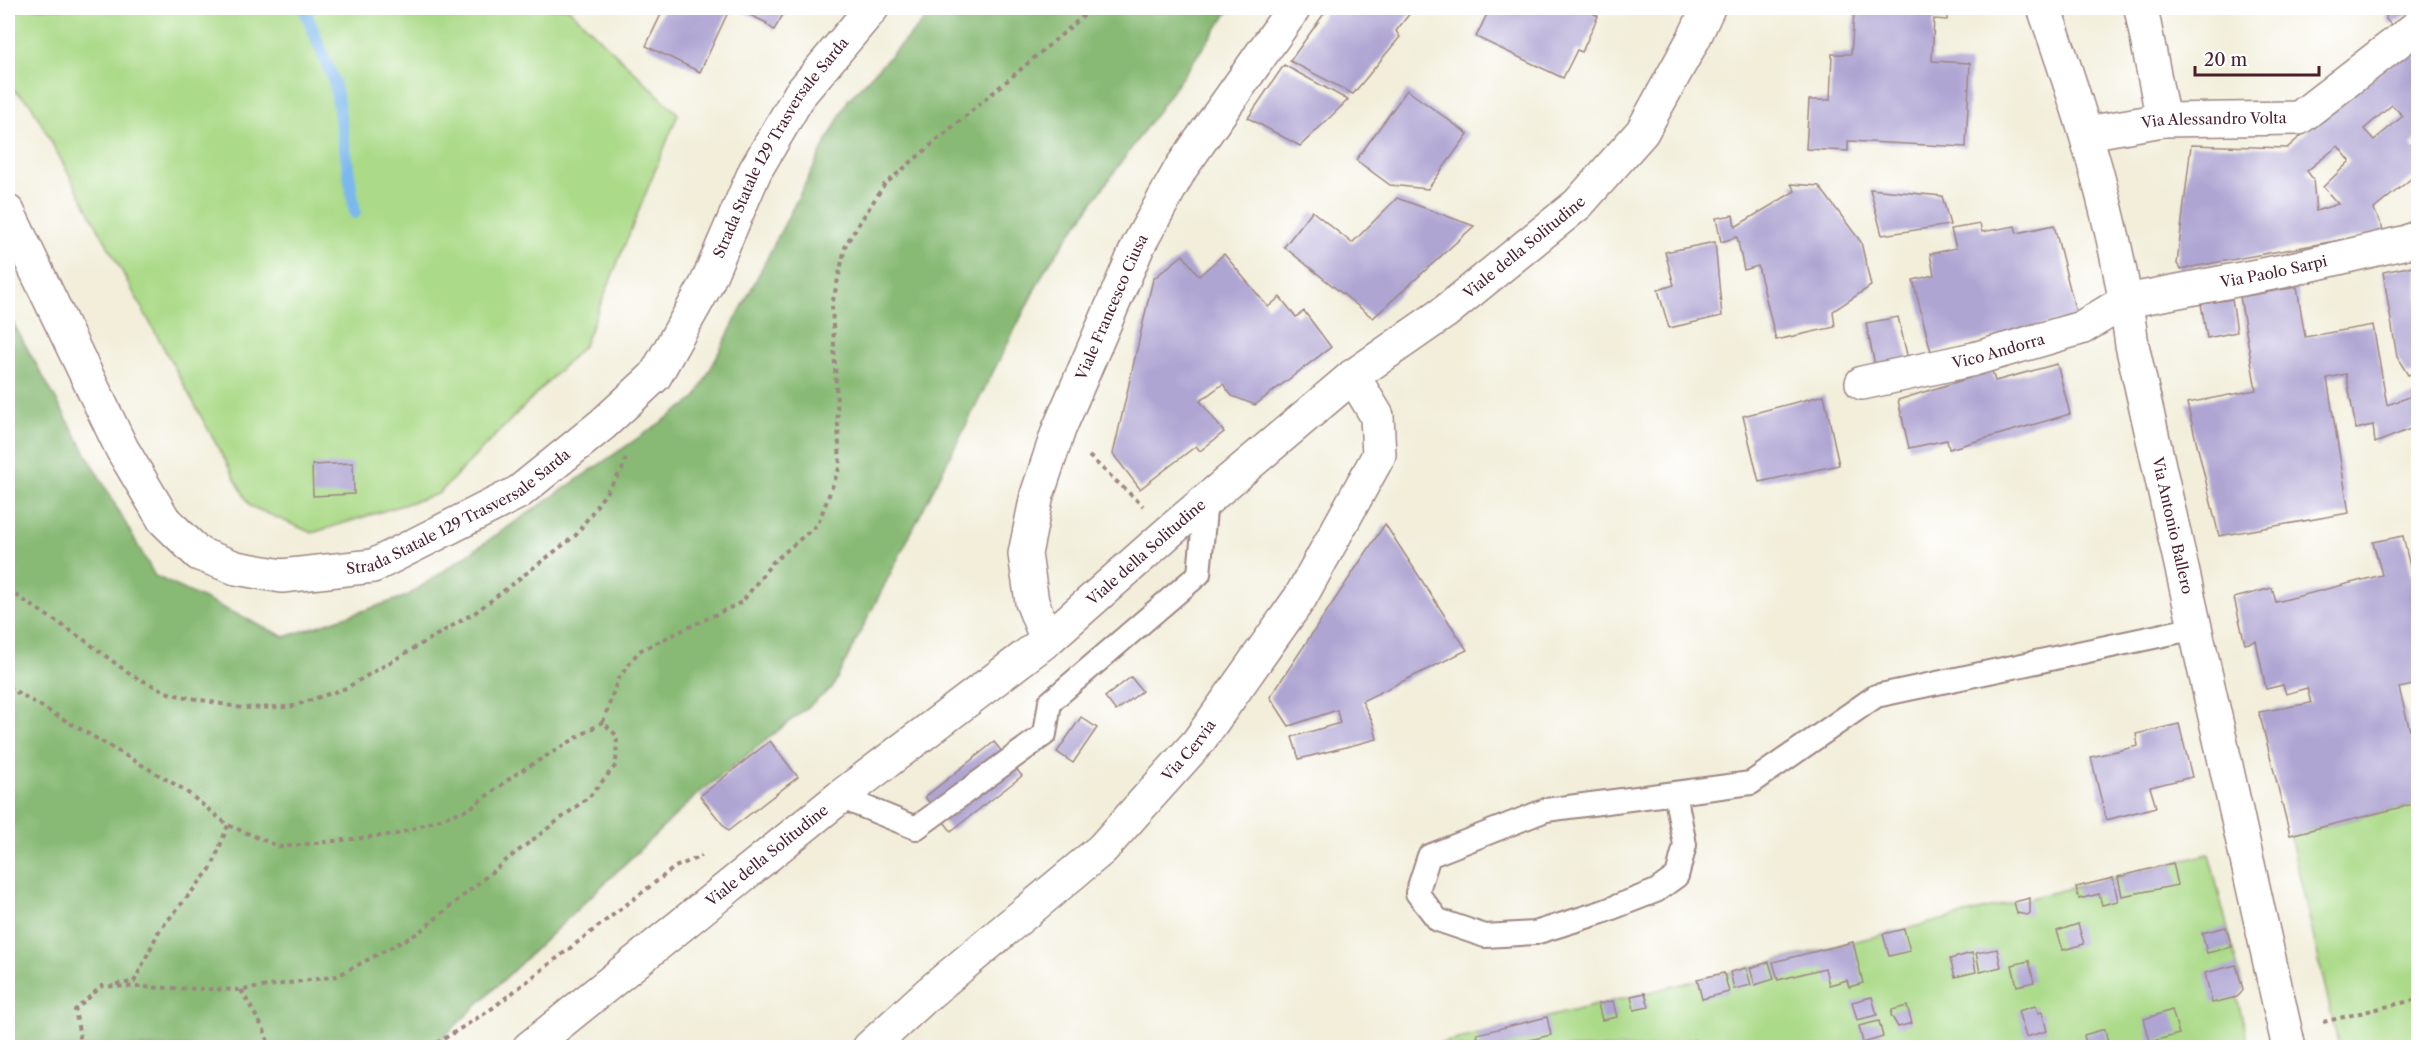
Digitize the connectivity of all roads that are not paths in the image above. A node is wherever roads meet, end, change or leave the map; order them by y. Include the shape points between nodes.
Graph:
1 (871, 8) edge
2 (1294, 8) edge
3 (1708, 8) edge
4 (2044, 8) edge
5 (2141, 8) edge
6 (2418, 26) edge
7 (2163, 120) junction
8 (2087, 134) junction
9 (8, 212) edge
10 (2418, 237) edge
11 (2126, 302) junction
12 (1353, 376) junction
13 (1862, 383) dead end
14 (1206, 500) junction
15 (2196, 628) junction
16 (1047, 640) junction
17 (1675, 793) junction
18 (840, 797) junction
19 (2286, 1039) edge
20 (529, 1047) edge
21 (869, 1047) edge

1 - 9 main road, Strada Statale 129 Trasversale Sarda via 800,94 756,171 706,285 655,376 519,492 372,566 282,576 236,568 199,554 171,527 122,449
2 - 16 main road, Viale Francesco Ciusa via 1181,168 1138,246 1059,429 1037,495 1025,554 1032,602
3 - 12 main road, Viale della Solitudine via 1642,132 1578,204 1445,312
4 - 8 main road, Via Antonio Ballero
5 - 7 main road
6 - 7 main road, Via Alessandro Volta via 2299,118
7 - 8 main road, Via Alessandro Volta
8 - 11 main road, Via Antonio Ballero
10 - 11 main road, Via Paolo Sarpi via 2283,271
11 - 13 main road, Vico Andorra via 2081,328 1974,359
11 - 15 main road, Via Antonio Ballero via 2132,345
12 - 14 main road, Viale della Solitudine
12 - 21 main road, Via Cervia via 1377,416 1379,455 1300,598 1198,742 1102,849
14 - 16 main road, Viale della Solitudine
14 - 18 lane via 1198,574 1050,702 1045,734 916,828
15 - 17 lane via 1876,696 1751,783
15 - 19 main road, Via Antonio Ballero
16 - 18 main road, Viale della Solitudine
17 - 17 lane via 1546,810 1439,851 1429,856 1417,893 1438,920 1485,936 1535,933 1646,896 1677,876 1685,844
18 - 20 main road, Viale della Solitudine

